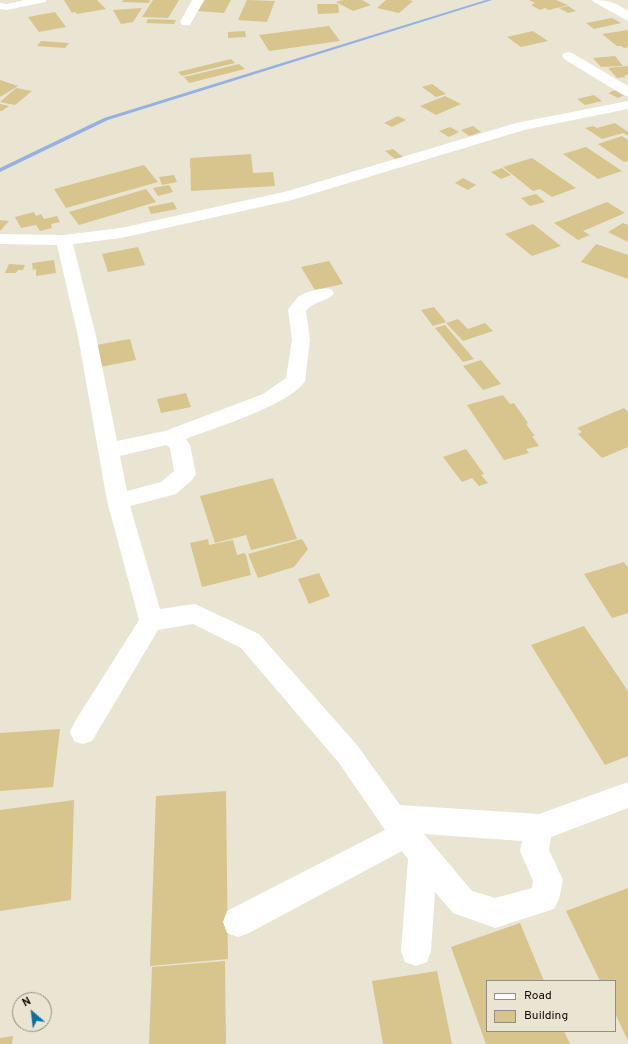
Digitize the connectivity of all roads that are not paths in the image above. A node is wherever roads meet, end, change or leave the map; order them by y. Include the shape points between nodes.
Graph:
1 (41, 0) edge
2 (198, 0) edge
3 (598, 0) edge
4 (0, 6) edge
5 (628, 17) edge
6 (186, 22) dead end
7 (568, 56) dead end
8 (628, 92) edge
9 (628, 105) edge
10 (0, 239) edge
11 (64, 240) junction
12 (325, 293) dead end
13 (169, 437) junction
14 (108, 451) junction
15 (118, 501) junction
16 (150, 621) junction
17 (83, 732) dead end
18 (628, 794) edge
19 (539, 828) junction
20 (408, 835) junction
21 (238, 922) dead end
22 (416, 951) dead end

1 - 4 street via 7,7
2 - 6 street
3 - 5 street
7 - 8 street
9 - 11 street via 521,126 292,195 121,233
10 - 11 street
11 - 14 street via 87,336
12 - 13 street via 306,300 297,310 301,340 296,381 270,399
13 - 14 street
13 - 15 street via 180,446 185,474 168,488
14 - 15 street
15 - 16 street
16 - 17 street
16 - 20 street via 195,614 250,641 348,754
18 - 19 street
19 - 20 street
19 - 20 street via 534,851 548,880 544,899 495,913 463,903
20 - 21 street
20 - 22 street

